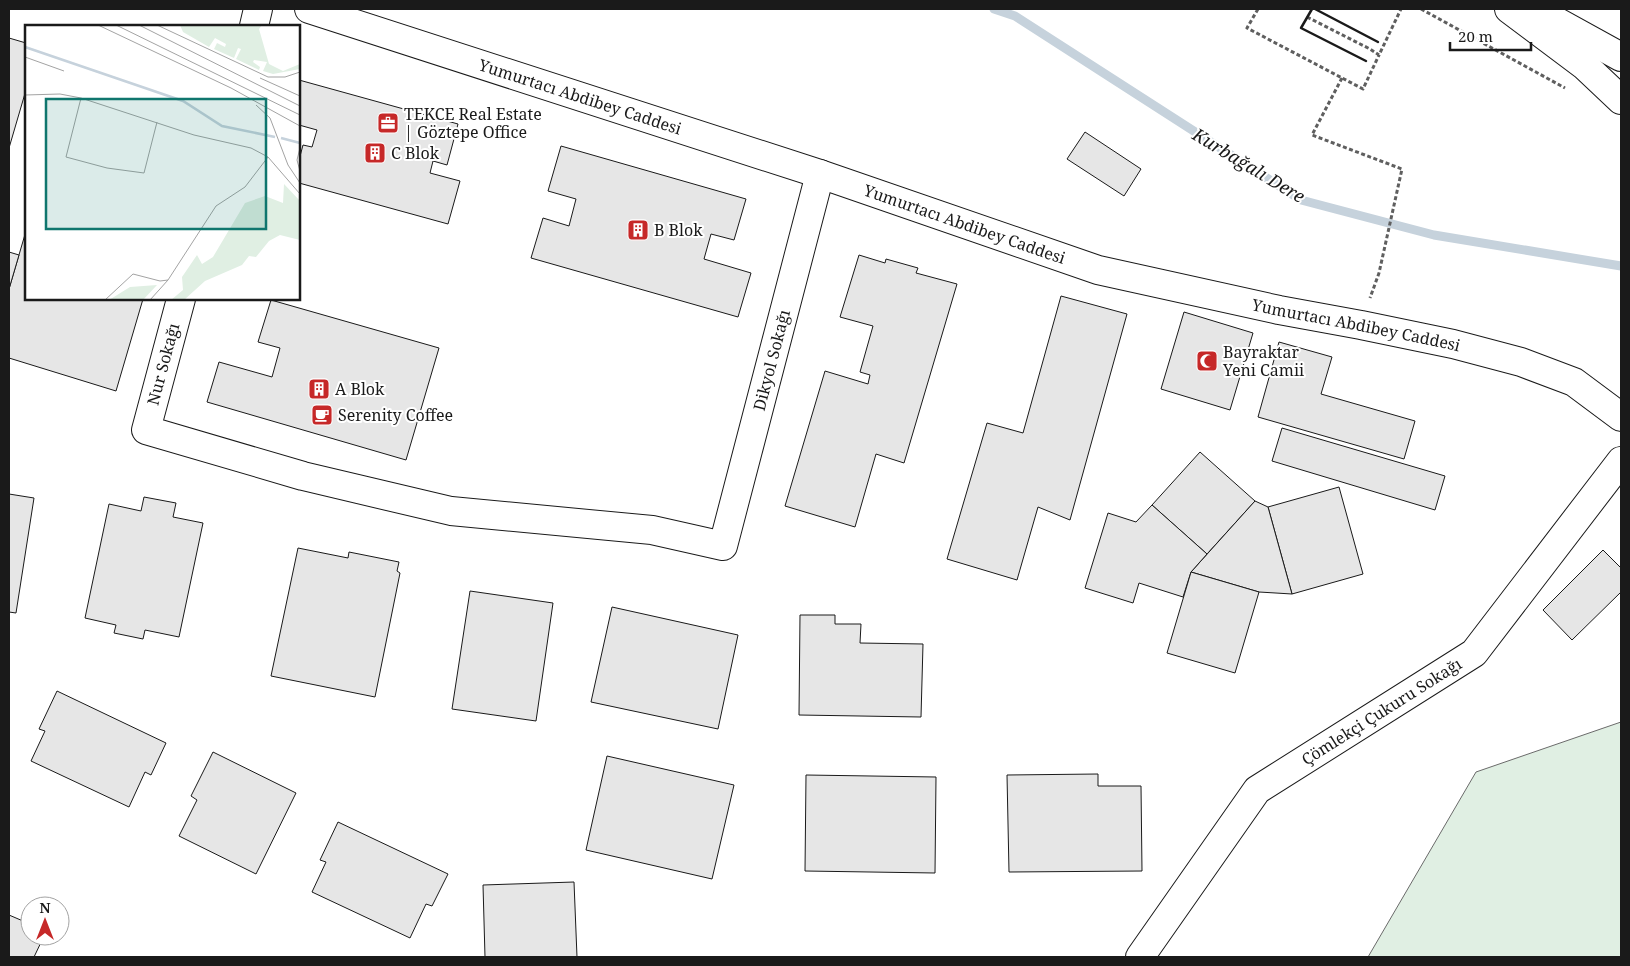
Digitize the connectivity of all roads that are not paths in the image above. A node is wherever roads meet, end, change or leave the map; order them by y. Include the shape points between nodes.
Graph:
1 (258, 9) edge
2 (309, 9) edge
3 (1509, 9) edge
4 (1534, 9) edge
5 (254, 25) edge
6 (1621, 57) edge
7 (1621, 100) edge
8 (820, 174) junction
9 (181, 300) edge
10 (1621, 417) edge
11 (146, 430) joint
12 (1621, 461) edge
13 (1140, 957) edge

1 - 5 main road
2 - 8 main road, Yumurtacı Abdibey Caddesi
3 - 7 main road via 1585,66
4 - 6 main road
8 - 10 main road, Yumurtacı Abdibey Caddesi via 1098,270 1453,344 1521,362 1574,382
8 - 11 main road, Dikyol Sokağı via 723,546 652,530 451,511 303,476
9 - 11 main road, Nur Sokağı
12 - 13 main road, Çömlekçi Çukuru Sokağı via 1474,653 1257,790

